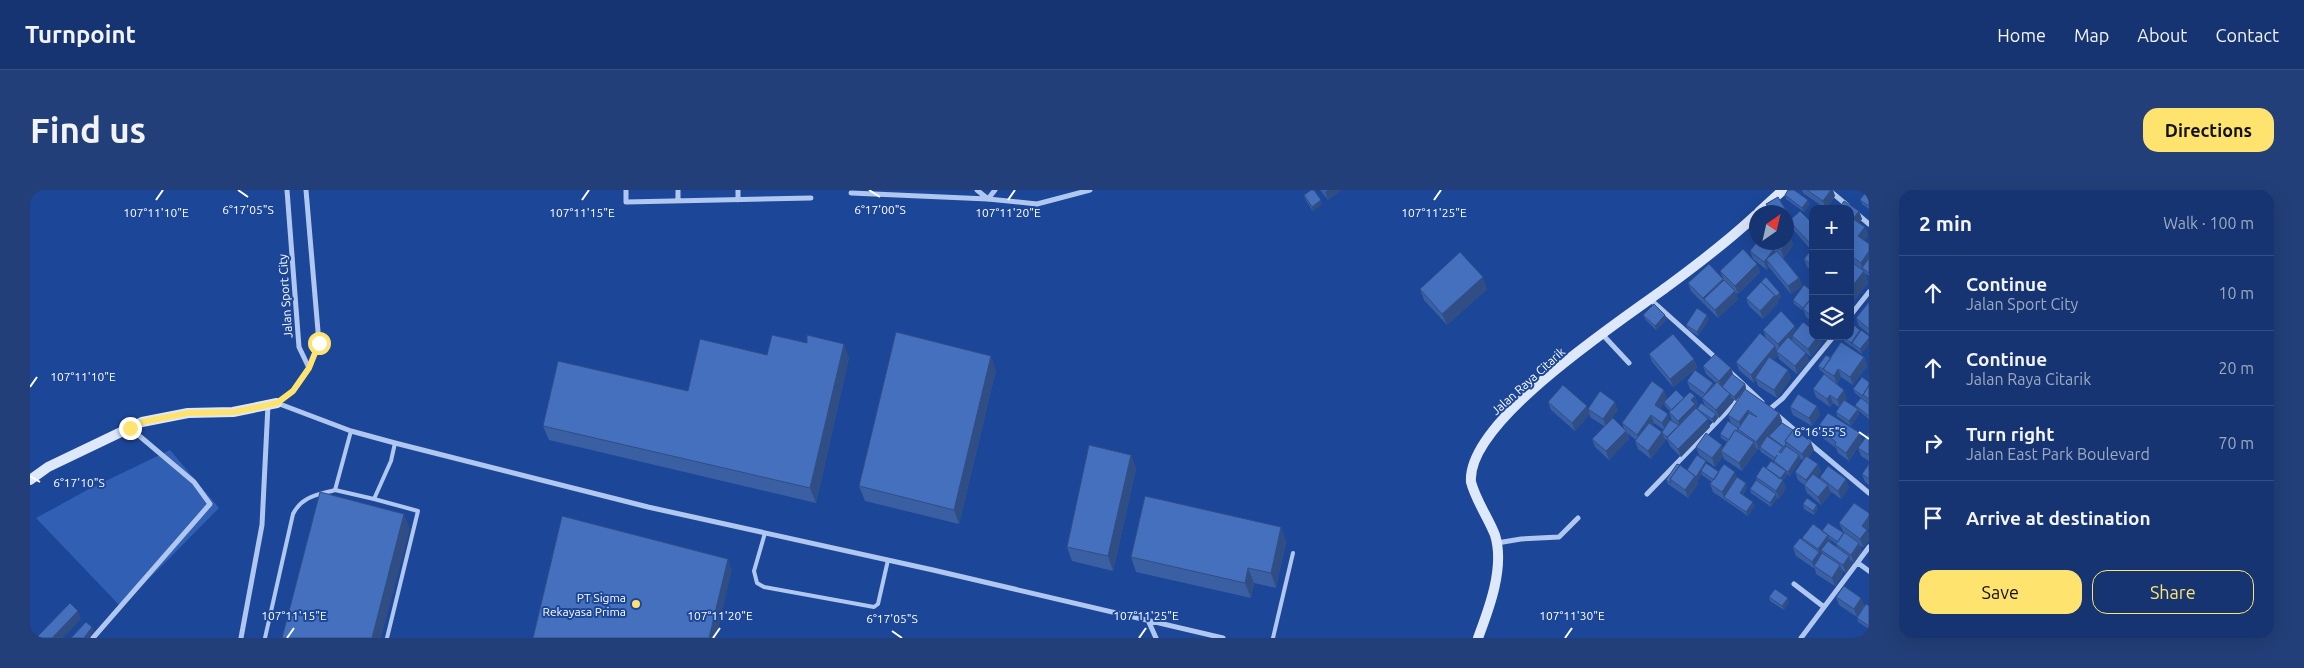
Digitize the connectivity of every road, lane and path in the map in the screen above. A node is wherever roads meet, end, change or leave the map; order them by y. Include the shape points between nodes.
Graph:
1 (286, 190) edge
2 (306, 190) edge
3 (626, 190) edge
4 (678, 190) edge
5 (738, 190) edge
6 (794, 190) edge
7 (977, 190) edge
8 (995, 190) edge
9 (1088, 190) edge
10 (1783, 190) edge
11 (1829, 190) edge
12 (852, 193) dead end
13 (794, 198) junction
14 (811, 198) dead end
15 (988, 199) junction
16 (738, 200) junction
17 (678, 201) junction
18 (1767, 205) edge
19 (1749, 221) edge
20 (1869, 224) edge
21 (1869, 292) edge
22 (1650, 300) junction
23 (1854, 311) edge
24 (1602, 334) junction
25 (1831, 340) edge
26 (1629, 363) dead end
27 (309, 368) junction
28 (1748, 389) junction
29 (273, 404) junction
30 (1770, 409) junction
31 (130, 428) junction
32 (351, 430) junction
33 (395, 443) junction
34 (30, 480) edge
35 (335, 490) junction
36 (1869, 493) edge
37 (1647, 494) dead end
38 (374, 499) junction
39 (1578, 518) dead end
40 (765, 532) junction
41 (1496, 543) junction
42 (1869, 547) edge
43 (1293, 553) dead end
44 (888, 560) junction
45 (1858, 563) junction
46 (1869, 571) edge
47 (1794, 584) dead end
48 (1824, 607) junction
49 (1148, 620) junction
50 (1200, 635) edge
51 (93, 638) edge
52 (241, 638) edge
53 (265, 638) edge
54 (387, 638) edge
55 (1156, 638) edge
56 (1223, 638) edge
57 (1273, 638) edge
58 (1478, 638) edge
59 (1801, 638) edge

1 - 27 street, Jalan Sport City via 299,347
2 - 27 street via 319,343
3 - 17 street via 626,202
4 - 17 street
5 - 16 street
6 - 13 street
7 - 15 street
8 - 15 street
9 - 15 street via 1037,204
10 - 18 street
11 - 20 street
12 - 15 street
13 - 14 street
13 - 16 street
16 - 17 street
19 - 22 street, Jalan Raya Citarik
21 - 23 street
22 - 24 street, Jalan Raya Citarik
22 - 28 street
24 - 26 street
24 - 41 street, Jalan Raya Citarik via 1509,411 1477,453 1470,472 1471,482
25 - 30 street via 1784,398
27 - 29 street via 293,391
28 - 30 street
28 - 37 street
29 - 31 street via 234,412 188,413 142,422
29 - 32 street
29 - 52 street via 262,525
30 - 36 street
31 - 34 street via 48,467
31 - 51 street via 194,482 210,504
32 - 33 street
32 - 35 lane
33 - 38 lane via 391,461
33 - 40 street via 648,507
35 - 38 lane
35 - 53 lane via 304,499 293,514
38 - 54 lane via 418,511
39 - 41 street via 1559,537
40 - 44 street
40 - 44 lane via 754,571 757,582 764,587 874,607 878,604
41 - 58 street, Jalan Raya Citarik via 1497,570 1493,595
42 - 45 street
43 - 57 lane
44 - 49 street
45 - 46 street
45 - 48 street
47 - 48 street
48 - 59 street
49 - 50 street
49 - 55 street
50 - 56 street

